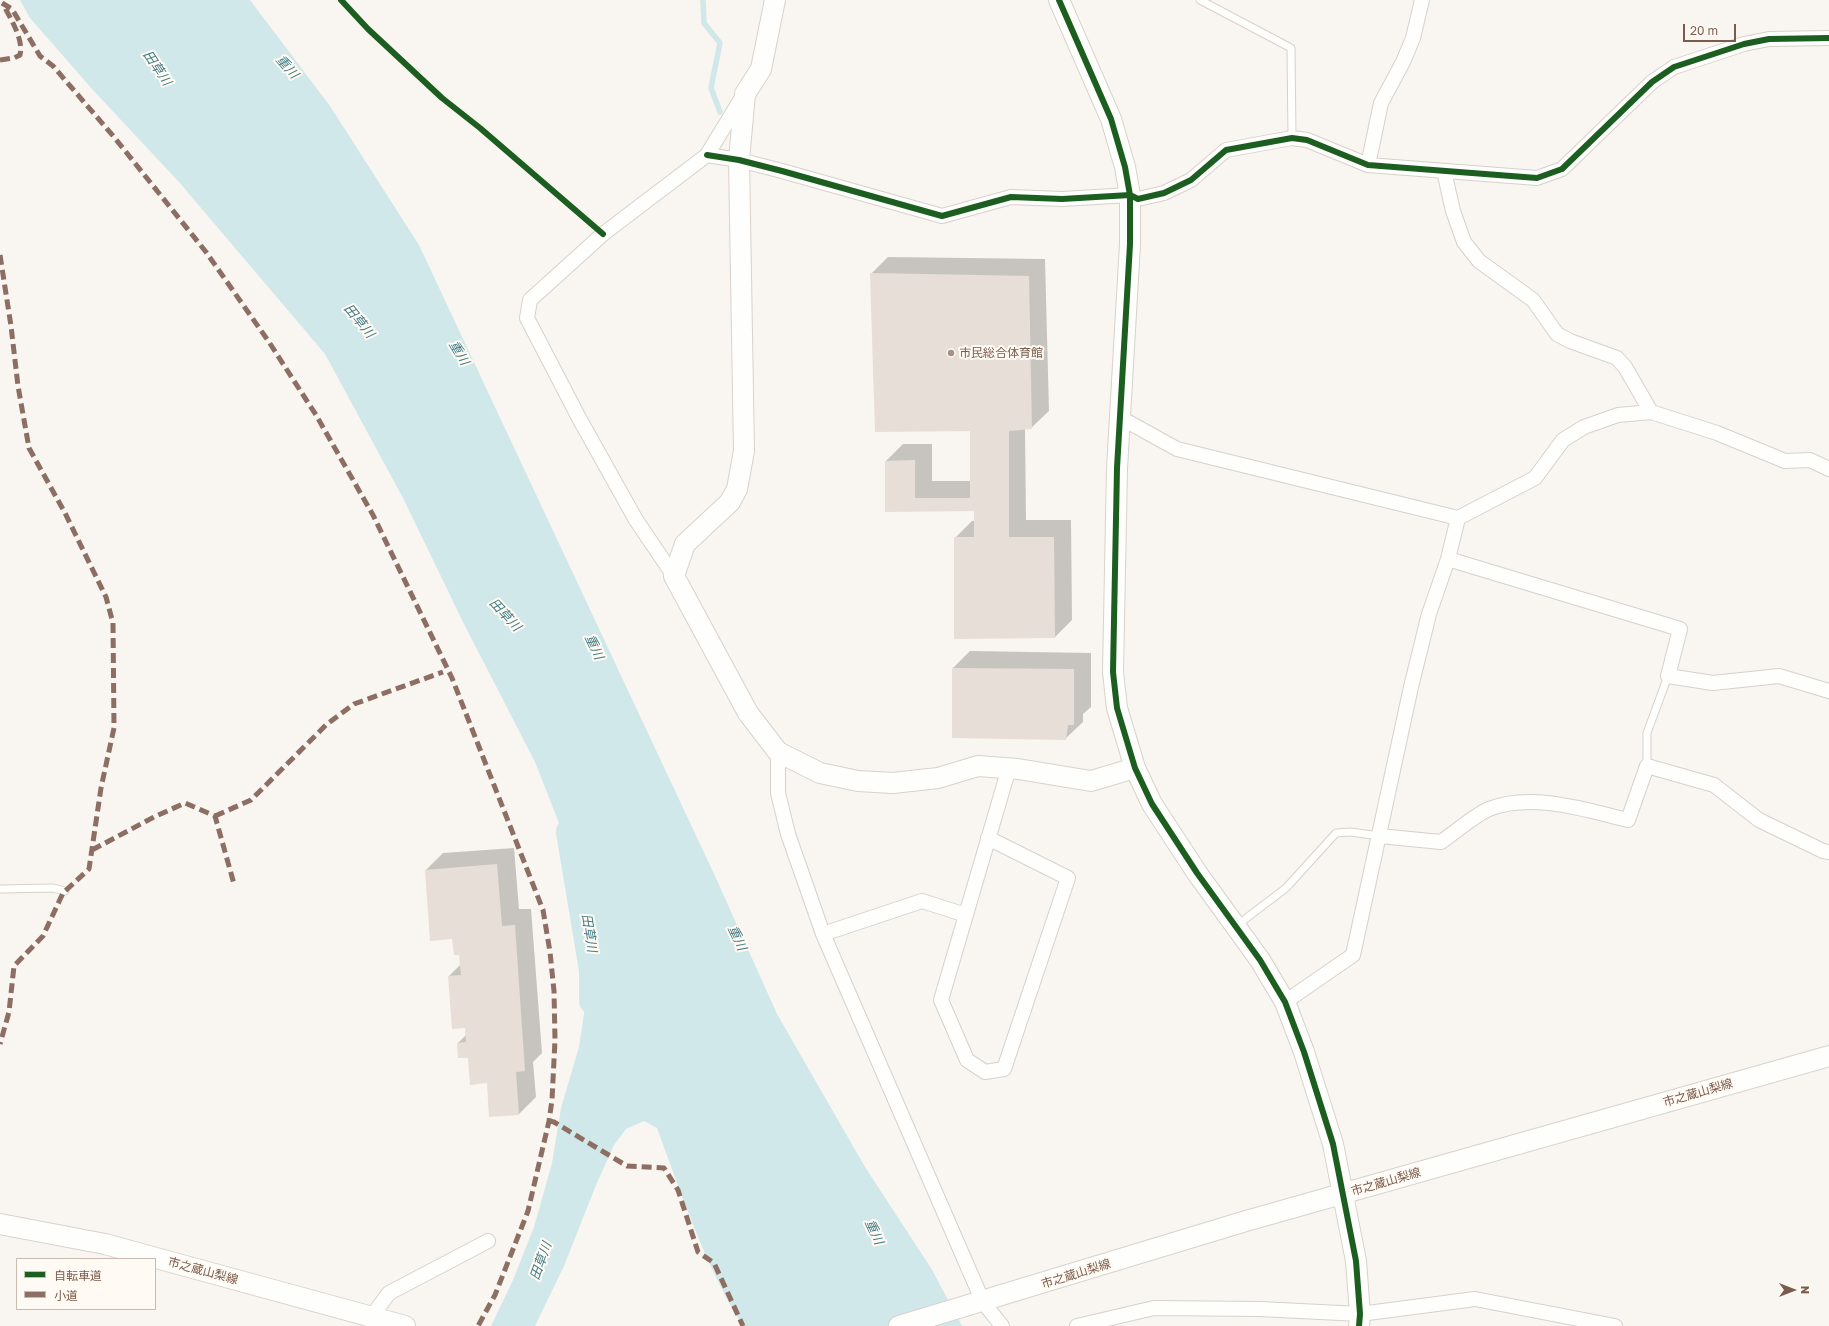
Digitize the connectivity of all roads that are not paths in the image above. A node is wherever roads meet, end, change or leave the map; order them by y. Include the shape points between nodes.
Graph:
1 (775, 0) edge
2 (1059, 0) edge
3 (1200, 0) edge
4 (1422, 0) edge
5 (1829, 38) edge
6 (745, 94) junction
7 (1292, 138) junction
8 (707, 155) junction
9 (739, 160) junction
10 (1368, 165) junction
11 (1444, 171) junction
12 (1130, 195) junction
13 (1651, 412) junction
14 (1121, 418) junction
15 (1829, 469) edge
16 (1458, 518) junction
17 (1448, 559) junction
18 (674, 576) junction
19 (1668, 676) junction
20 (1829, 691) edge
21 (778, 752) junction
22 (1646, 766) junction
23 (1009, 768) junction
24 (1135, 768) junction
25 (1379, 836) junction
26 (988, 838) junction
27 (1829, 852) edge
28 (0, 889) edge
29 (65, 891) dead end
30 (966, 915) junction
31 (1236, 926) junction
32 (823, 934) junction
33 (1285, 1002) junction
34 (1829, 1056) edge
35 (1343, 1194) junction
36 (0, 1224) edge
37 (488, 1241) dead end
38 (977, 1303) junction
39 (372, 1316) junction
40 (1359, 1320) edge
41 (405, 1326) edge
42 (899, 1326) edge
43 (1002, 1326) edge
44 (1077, 1326) edge
45 (1615, 1326) edge

1 - 6 street via 761,69
2 - 12 street via 1111,120 1125,166
3 - 7 lane via 1291,48
4 - 10 street via 1413,38 1381,102
5 - 11 street via 1769,39 1744,44 1674,67 1652,82 1562,169 1537,178
6 - 8 street
6 - 9 street
7 - 10 street via 1308,140
7 - 12 street via 1226,150 1191,180 1164,194 1138,200
8 - 9 street
8 - 18 street via 603,234 530,300 527,318 636,520
9 - 12 street via 942,216 1011,197
9 - 18 street via 744,451 734,496 685,544
10 - 11 street
11 - 13 street via 1453,211 1464,242 1479,261 1533,300 1557,334 1617,358
12 - 14 street
13 - 15 street via 1717,433 1786,461 1810,460
13 - 16 street via 1618,415 1584,427 1563,440 1535,478
14 - 16 street via 1177,449
14 - 24 street via 1117,468 1113,672 1117,708
16 - 17 street
17 - 19 street via 1680,629
17 - 25 street via 1429,614
18 - 21 street via 748,713
19 - 20 street via 1713,683 1779,676
19 - 22 lane via 1647,733
21 - 23 street via 820,773 858,781 893,783 938,778 978,766
21 - 32 street via 778,793 788,834
22 - 25 street via 1628,820 1551,802 1506,804 1488,810 1441,842
22 - 27 street via 1714,785 1759,820
23 - 24 street via 1091,781
23 - 26 street
24 - 31 street via 1168,831
25 - 31 lane via 1351,832 1336,833 1286,888
25 - 33 street via 1352,955
26 - 30 street
26 - 30 street via 1068,878 1004,1069 985,1072 967,1060 941,1000
28 - 29 lane via 53,888
30 - 32 street via 922,902
31 - 33 street
32 - 38 street
33 - 35 street via 1304,1052 1330,1137
34 - 35 street, 市之蔵山梨線
35 - 38 street, 市之蔵山梨線
35 - 40 street via 1356,1261
36 - 39 street, 市之蔵山梨線 via 105,1244
37 - 39 street via 389,1293
38 - 42 street, 市之蔵山梨線
38 - 43 street
39 - 41 street, 市之蔵山梨線
40 - 44 street via 1260,1309 1154,1308
40 - 45 street via 1475,1299

